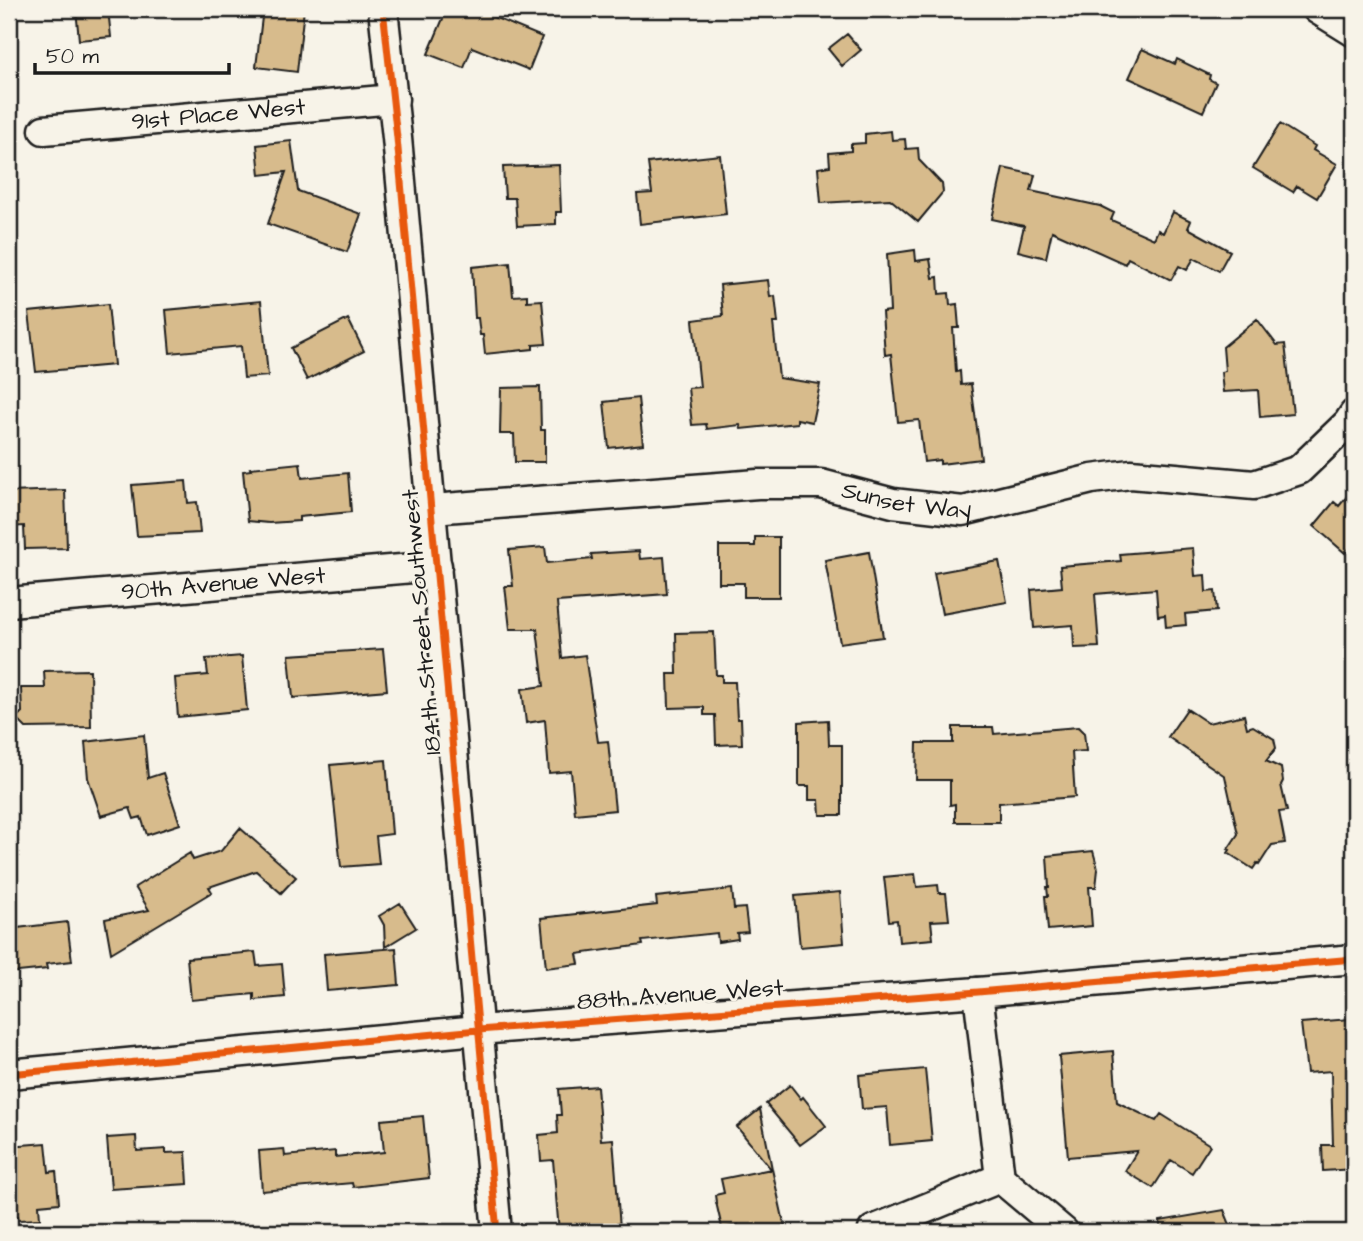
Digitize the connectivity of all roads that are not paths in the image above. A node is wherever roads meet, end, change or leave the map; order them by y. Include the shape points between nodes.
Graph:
1 (383, 9) edge
2 (1317, 9) edge
3 (1354, 32) edge
4 (394, 99) junction
5 (44, 130) dead end
6 (1354, 414) edge
7 (432, 509) junction
8 (437, 566) junction
9 (9, 601) edge
10 (1354, 958) edge
11 (978, 992) junction
12 (478, 1030) junction
13 (9, 1074) edge
14 (1000, 1178) junction
15 (873, 1230) dead end
16 (497, 1232) edge
17 (1064, 1232) edge

1 - 4 street, 184th Street Southwest
2 - 3 street
4 - 5 street, 91st Place West
4 - 7 street, 184th Street Southwest
6 - 7 street, Sunset Way via 1299,470 1254,485 1131,474 1092,479 963,511 892,503 821,484 758,484
7 - 8 street, 184th Street Southwest
8 - 9 street, 90th Avenue West
8 - 12 street, 184th Street Southwest
10 - 11 street, 88th Avenue West
11 - 12 street, 88th Avenue West
11 - 14 street
12 - 13 street, 88th Avenue West
12 - 16 street, 184th Street Southwest
14 - 15 street
14 - 17 street

